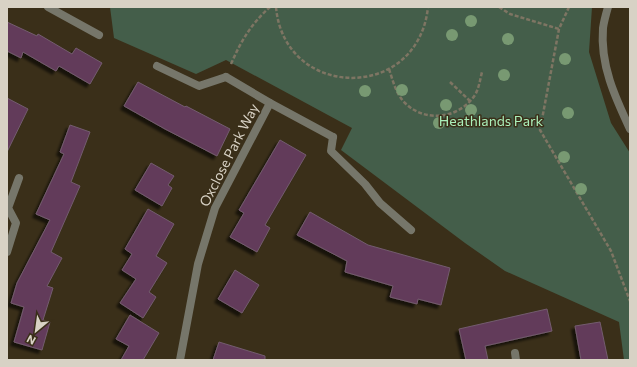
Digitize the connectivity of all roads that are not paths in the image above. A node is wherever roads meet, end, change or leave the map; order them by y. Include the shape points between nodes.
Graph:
1 (48, 7) edge
2 (608, 7) edge
3 (99, 35) dead end
4 (157, 66) dead end
5 (270, 103) junction
6 (630, 129) edge
7 (19, 178) dead end
8 (411, 230) dead end
9 (7, 252) edge
10 (180, 360) edge

1 - 3 street
2 - 6 street via 603,28 604,59 612,91
4 - 5 street via 199,86 226,77
5 - 8 street, Oxclose Park Way via 333,137 331,151 365,184 380,203
5 - 10 street, Oxclose Park Way via 215,208 198,264
7 - 9 street via 8,208 16,223

